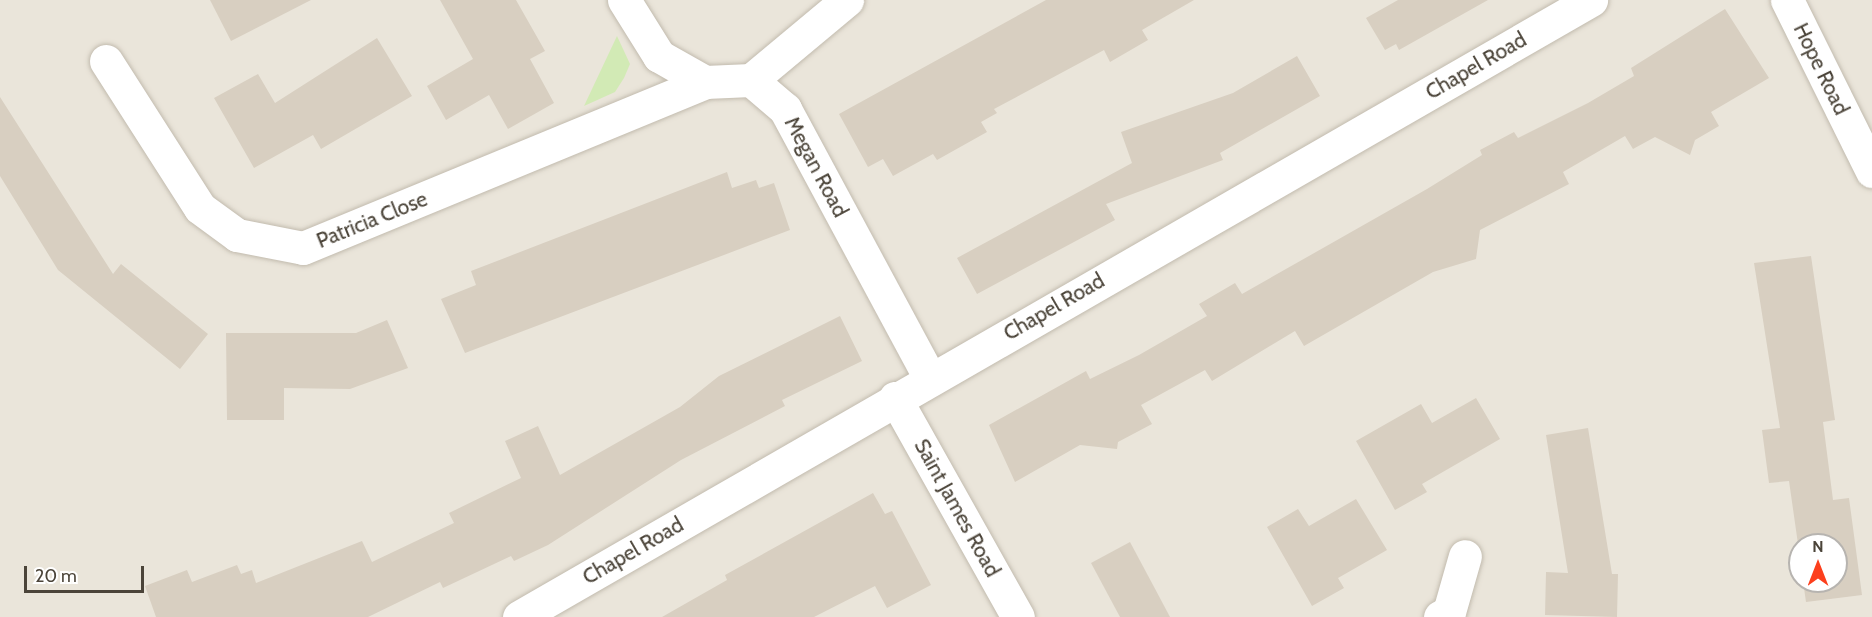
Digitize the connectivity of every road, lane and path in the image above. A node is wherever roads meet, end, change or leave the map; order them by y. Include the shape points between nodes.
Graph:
1 (624, 0) edge
2 (847, 0) edge
3 (1591, 0) edge
4 (1787, 0) edge
5 (106, 61) dead end
6 (751, 81) junction
7 (705, 82) junction
8 (1872, 171) edge
9 (930, 378) junction
10 (895, 399) junction
11 (1465, 556) dead end
12 (1449, 615) edge
13 (519, 617) edge
14 (1018, 617) edge

1 - 7 street via 658,56
2 - 6 street
3 - 9 street, Chapel Road
4 - 8 street, Hope Road
5 - 7 street, Patricia Close via 200,208 237,235 303,248
6 - 7 street
6 - 9 street, Megan Road via 785,109
9 - 10 street, Chapel Road
10 - 13 street, Chapel Road
10 - 14 street, Saint James Road
11 - 12 street

